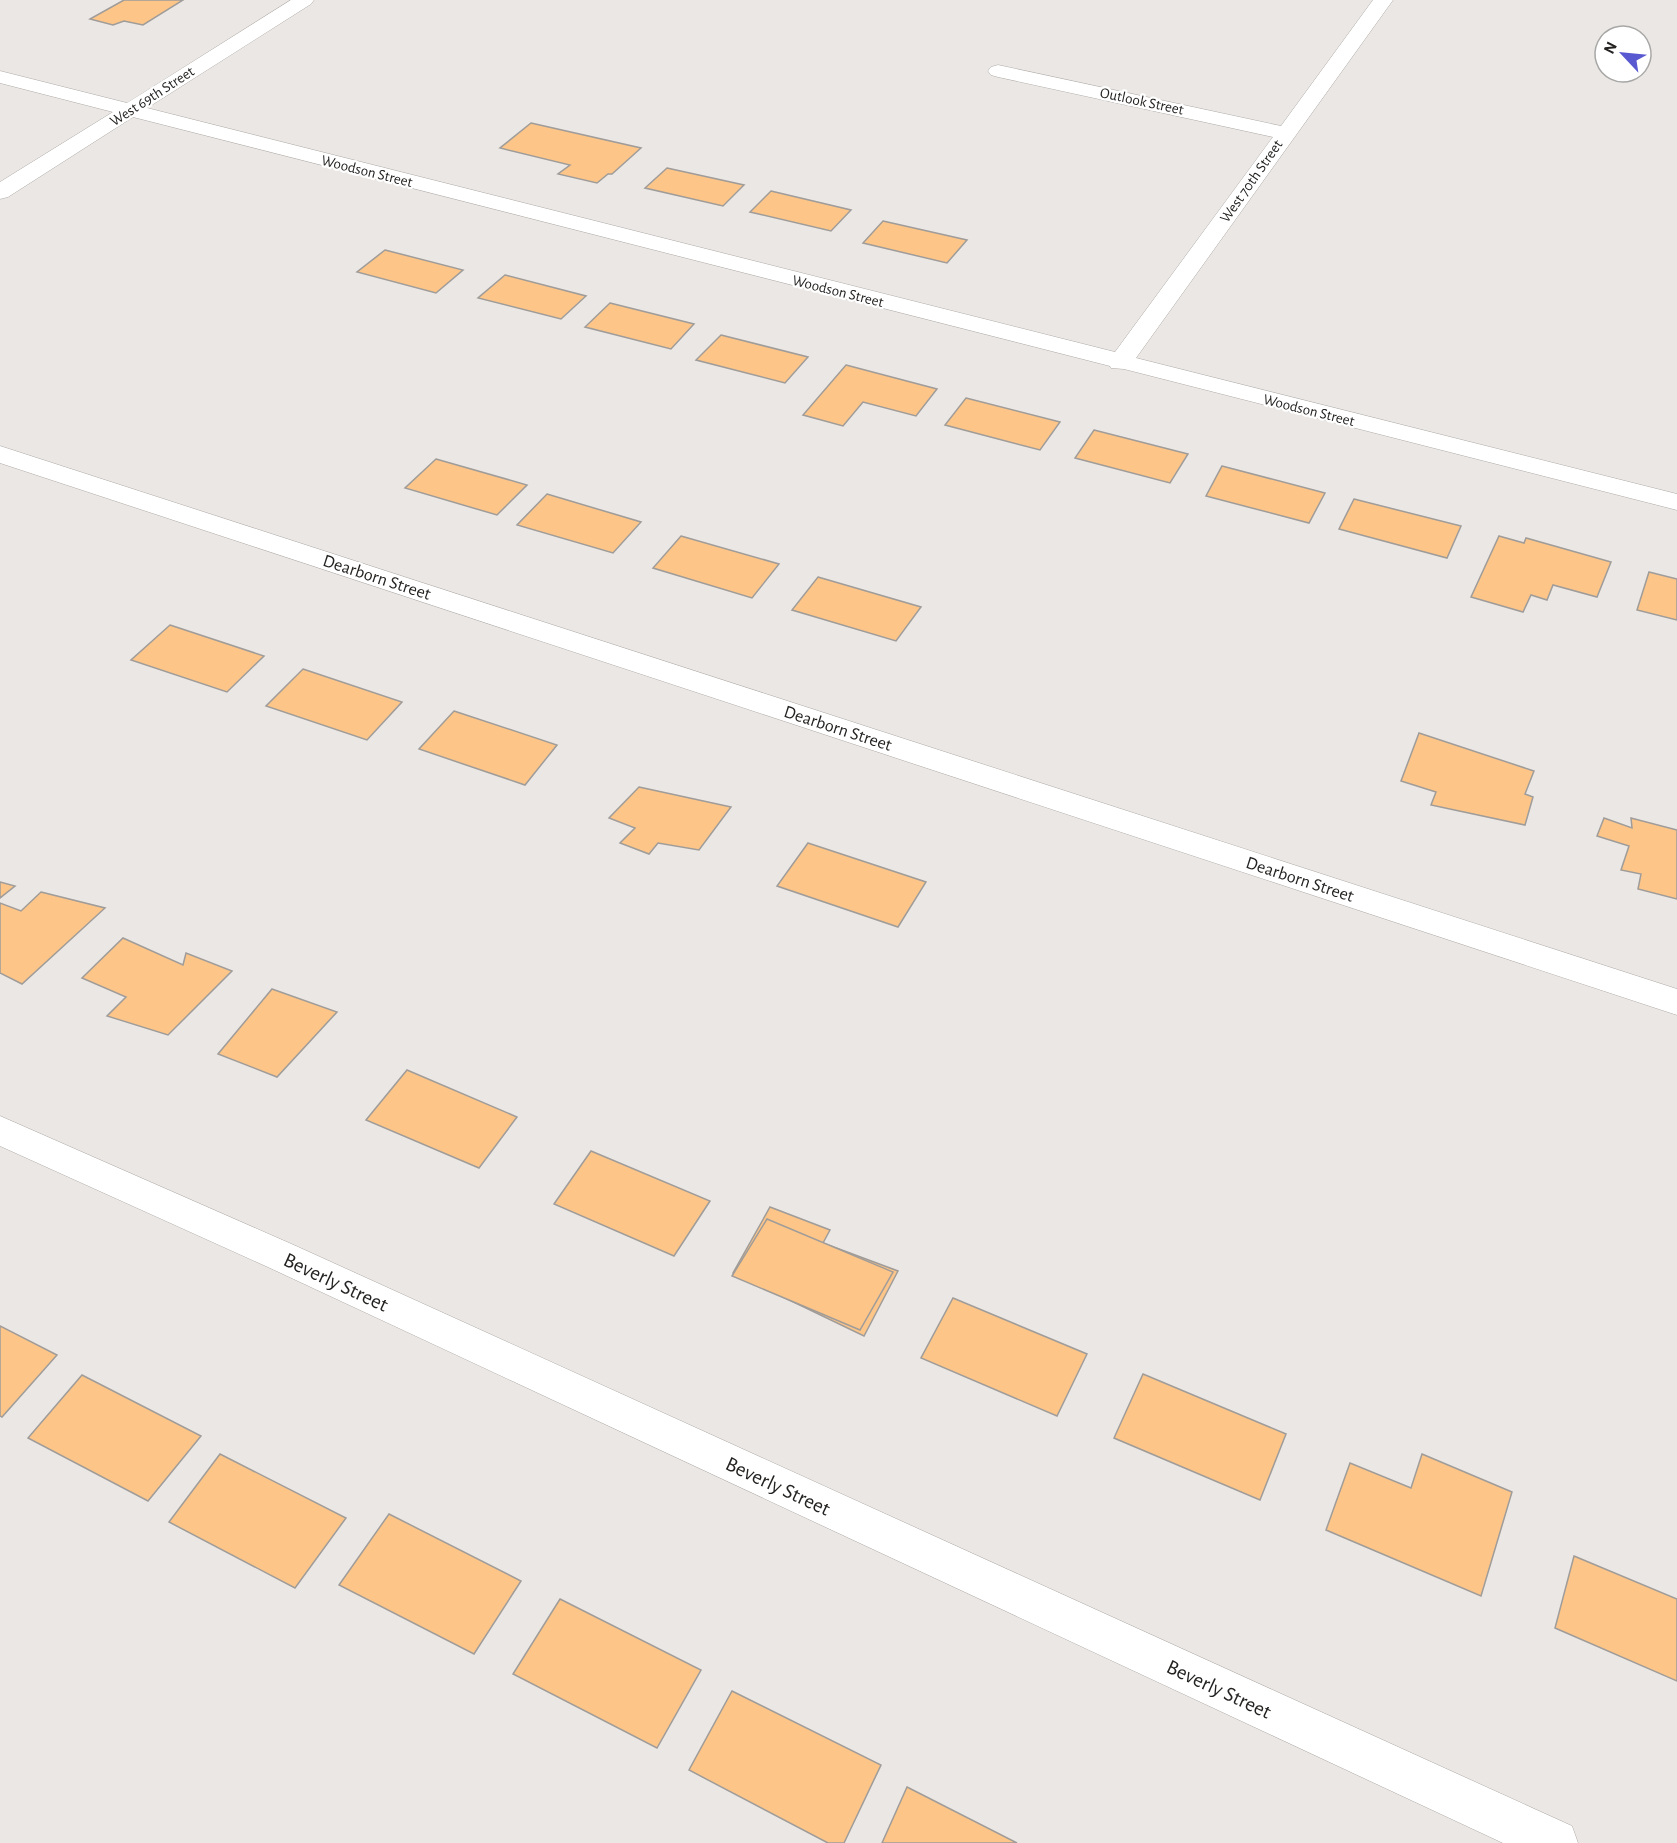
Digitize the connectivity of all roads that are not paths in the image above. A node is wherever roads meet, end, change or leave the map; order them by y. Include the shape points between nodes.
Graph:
1 (304, 0) edge
2 (1383, 0) edge
3 (998, 71) dead end
4 (0, 77) edge
5 (130, 111) junction
6 (1286, 133) junction
7 (0, 192) edge
8 (1120, 363) junction
9 (0, 454) edge
10 (1677, 502) edge
11 (1677, 1002) edge
12 (0, 1130) edge
13 (1555, 1843) edge

1 - 5 street, West 69th Street
2 - 6 street, West 70th Street
3 - 6 street, Outlook Street
4 - 5 street, Woodson Street
5 - 7 street, West 69th Street
5 - 8 street, Woodson Street
6 - 8 street, West 70th Street
8 - 10 street, Woodson Street
9 - 11 street, Dearborn Street
12 - 13 street, Beverly Street

